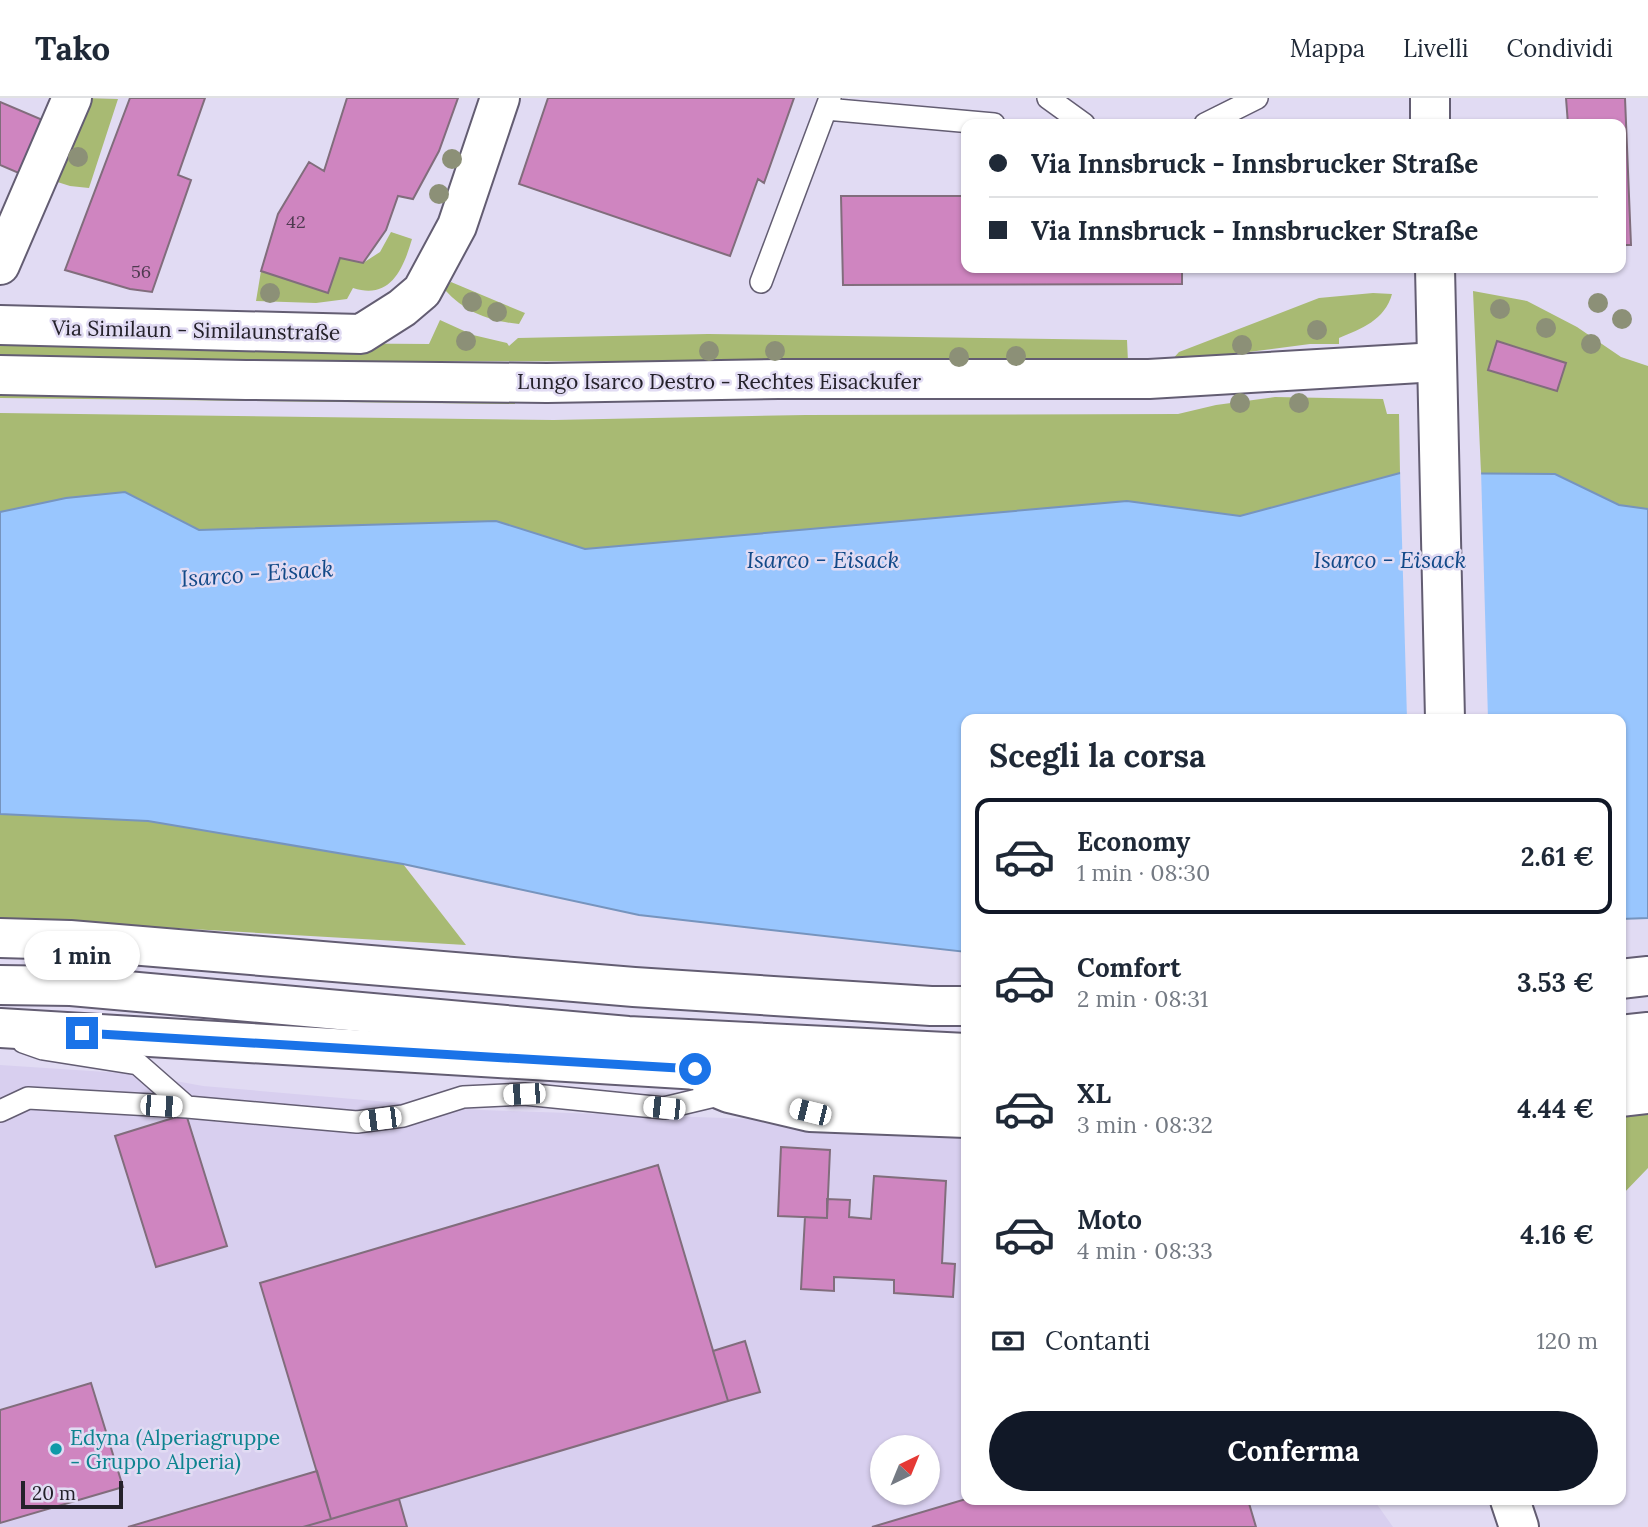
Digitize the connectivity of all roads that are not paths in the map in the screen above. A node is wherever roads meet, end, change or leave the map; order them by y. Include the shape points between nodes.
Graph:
1 (72, 98) edge
2 (500, 98) edge
3 (1048, 98) edge
4 (1257, 98) edge
5 (1430, 98) edge
6 (827, 103) edge
7 (1077, 119) edge
8 (1215, 119) edge
9 (1430, 119) edge
10 (961, 120) edge
11 (0, 265) edge
12 (1435, 273) edge
13 (761, 282) dead end
14 (0, 325) edge
15 (1437, 362) junction
16 (0, 375) edge
17 (1445, 714) edge
18 (0, 938) edge
19 (1648, 976) edge
20 (1626, 978) edge
21 (0, 985) edge
22 (961, 1006) edge
23 (0, 1030) edge
24 (1648, 1032) edge
25 (1626, 1034) edge
26 (961, 1053) edge
27 (1648, 1066) edge
28 (668, 1068) junction
29 (1626, 1068) edge
30 (961, 1086) edge
31 (729, 1093) junction
32 (1648, 1094) edge
33 (1626, 1096) edge
34 (187, 1107) junction
35 (0, 1111) edge
36 (961, 1118) edge
37 (1512, 1505) edge
38 (1520, 1527) edge

1 - 11 main road
2 - 14 main road, Via Similaun - Similaunstraße via 457,226 422,291 361,334
3 - 7 lane
4 - 8 lane
5 - 9 main road
6 - 10 lane
6 - 13 lane
12 - 15 main road
15 - 16 main road, Lungo Isarco Destro - Rechtes Eisackufer via 1149,379 547,383
15 - 17 main road
18 - 22 main road via 634,987
19 - 20 main road
21 - 26 main road via 71,986 628,1036
23 - 28 main road
23 - 34 lane via 43,1049 138,1064
24 - 25 main road
27 - 29 main road
28 - 30 main road
28 - 31 main road
31 - 34 lane via 664,1108 524,1094 463,1097 403,1116 357,1122
31 - 36 main road via 810,1112
32 - 33 main road
34 - 35 lane via 28,1098
37 - 38 main road

